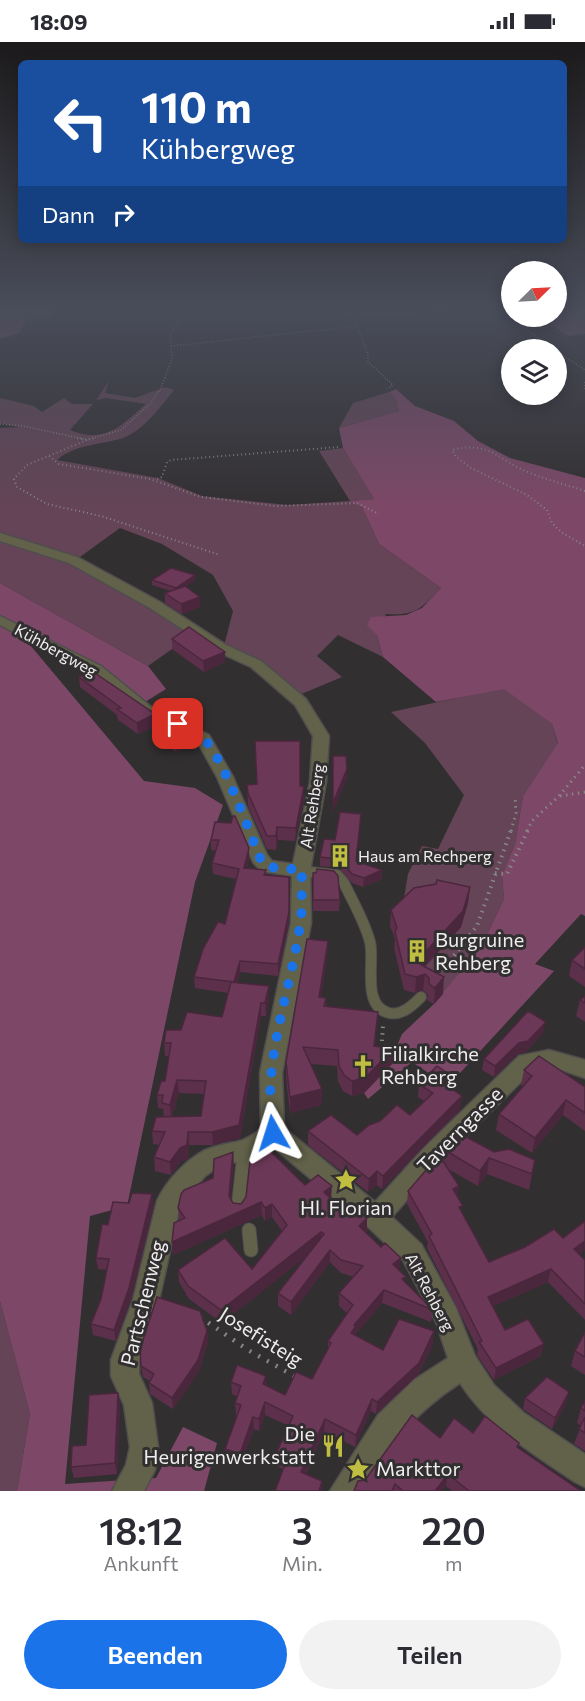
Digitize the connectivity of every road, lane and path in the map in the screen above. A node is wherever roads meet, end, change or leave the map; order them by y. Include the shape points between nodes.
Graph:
1 (167, 375) edge
2 (382, 375) edge
3 (585, 382) edge
4 (387, 389) dead end
5 (585, 389) edge
6 (0, 424) edge
7 (87, 440) junction
8 (339, 447) dead end
9 (49, 456) junction
10 (156, 480) junction
11 (585, 491) edge
12 (379, 514) dead end
13 (0, 537) edge
14 (585, 546) edge
15 (220, 555) dead end
16 (0, 620) edge
17 (585, 765) edge
18 (585, 792) edge
19 (515, 796) dead end
20 (559, 796) junction
21 (302, 870) junction
22 (495, 873) junction
23 (431, 985) edge
24 (421, 997) dead end
25 (585, 1069) edge
26 (273, 1133) junction
27 (250, 1151) junction
28 (238, 1209) edge
29 (376, 1218) junction
30 (249, 1230) dead end
31 (251, 1250) dead end
32 (196, 1316) edge
33 (464, 1364) junction
34 (304, 1381) edge
35 (585, 1472) edge
36 (127, 1491) edge
37 (345, 1491) edge

1 - 7 path via 150,404 121,430
2 - 4 path via 393,385
3 - 5 path
6 - 7 path
7 - 9 path
8 - 10 path via 171,460
9 - 10 path via 52,461 73,467
9 - 15 path via 18,471 14,479 17,487 47,504 101,516
10 - 12 path via 190,494 222,501 276,506 357,503
11 - 14 path via 530,473 495,451 467,446 452,450 469,465 521,490 547,510 549,521 559,532
13 - 21 street, Alt Rehberg via 73,560 122,586 195,633 256,664 301,702 321,735 318,782
16 - 21 street, Kühbergweg via 96,669 145,709 203,738 225,777 260,858 267,867
17 - 20 path
18 - 20 path
19 - 22 path via 516,813
20 - 22 path via 532,821 507,874
21 - 24 lane via 337,875 344,883 371,944 377,1006 394,1013 405,1010
21 - 26 street, Alt Rehberg via 301,923 271,1073
22 - 23 path via 477,926
25 - 29 street, Taverngasse via 542,1057 527,1062 433,1154
26 - 27 street, Partschenweg
26 - 29 street, Alt Rehberg
27 - 28 lane via 243,1163
27 - 36 street, Partschenweg via 216,1156 197,1169 169,1202 146,1300 125,1360 125,1376 138,1403 144,1447 140,1470
29 - 33 street, Alt Rehberg via 412,1252 447,1317
30 - 31 lane
32 - 34 path, Josefisteig
33 - 35 street, Alt Rehberg via 484,1395 514,1423
33 - 37 street via 424,1389 388,1425

